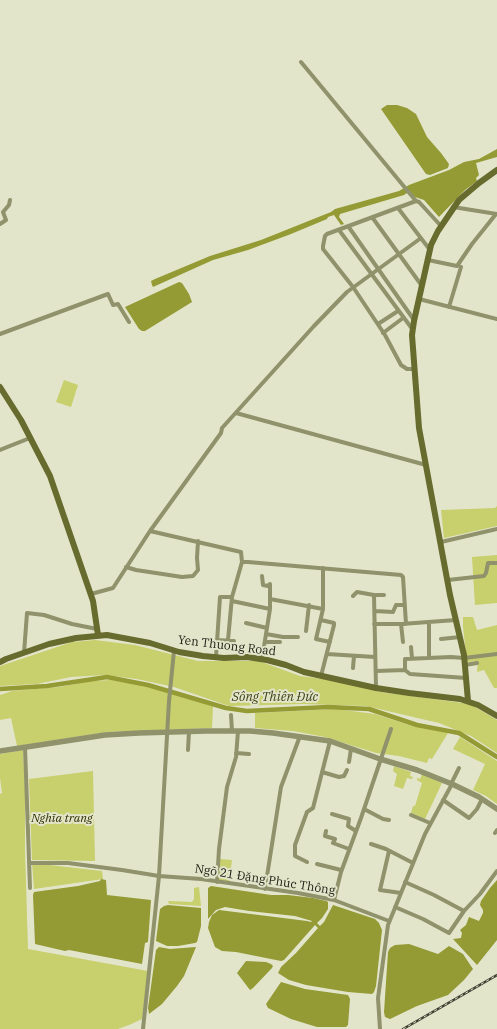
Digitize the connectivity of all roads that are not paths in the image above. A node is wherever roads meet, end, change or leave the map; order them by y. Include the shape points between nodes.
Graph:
1 (301, 62) dead end
2 (497, 170) edge
3 (10, 200) dead end
4 (416, 201) junction
5 (453, 207) junction
6 (398, 208) junction
7 (496, 214) edge
8 (372, 217) junction
9 (0, 224) edge
10 (348, 226) junction
11 (440, 226) junction
12 (339, 230) junction
13 (421, 238) junction
14 (430, 250) junction
15 (399, 254) junction
16 (428, 260) junction
17 (461, 267) dead end
18 (378, 269) junction
19 (371, 274) junction
20 (422, 286) junction
21 (353, 287) junction
22 (419, 300) junction
23 (449, 307) junction
24 (398, 311) junction
25 (403, 318) junction
26 (497, 319) edge
27 (414, 320) junction
28 (129, 322) dead end
29 (378, 324) junction
30 (413, 330) junction
31 (383, 333) junction
32 (0, 334) edge
33 (415, 369) junction
34 (0, 387) edge
35 (236, 413) junction
36 (30, 438) junction
37 (0, 450) edge
38 (426, 465) junction
39 (497, 529) edge
40 (150, 531) junction
41 (198, 541) junction
42 (441, 542) junction
43 (242, 562) junction
44 (497, 563) edge
45 (126, 567) junction
46 (323, 568) junction
47 (262, 576) dead end
48 (450, 580) junction
49 (91, 594) junction
50 (374, 595) junction
51 (384, 595) dead end
52 (353, 596) dead end
53 (232, 599) junction
54 (270, 599) junction
55 (405, 605) junction
56 (309, 606) junction
57 (270, 609) junction
58 (323, 609) junction
59 (375, 611) junction
60 (321, 620) junction
61 (456, 620) junction
62 (429, 622) junction
63 (246, 623) dead end
64 (374, 624) junction
65 (401, 624) junction
66 (406, 624) junction
67 (267, 628) junction
68 (306, 631) dead end
69 (97, 632) junction
70 (266, 634) junction
71 (298, 637) dead end
72 (460, 637) junction
73 (441, 639) dead end
74 (217, 640) junction
75 (228, 640) junction
76 (234, 641) dead end
77 (265, 642) junction
78 (280, 642) dead end
79 (330, 642) junction
80 (403, 642) dead end
81 (411, 647) dead end
82 (174, 650) junction
83 (24, 653) junction
84 (328, 654) junction
85 (497, 654) edge
86 (354, 656) junction
87 (216, 657) junction
88 (430, 657) junction
89 (375, 658) junction
90 (412, 658) junction
91 (262, 659) junction
92 (0, 662) edge
93 (464, 662) junction
94 (477, 663) dead end
95 (353, 668) dead end
96 (405, 670) junction
97 (376, 671) junction
98 (321, 676) junction
99 (466, 678) junction
100 (376, 688) junction
101 (468, 701) junction
102 (231, 715) dead end
103 (497, 716) edge
104 (391, 729) dead end
105 (167, 731) junction
106 (189, 731) junction
107 (232, 731) junction
108 (238, 731) junction
109 (300, 736) junction
110 (330, 741) junction
111 (25, 747) junction
112 (351, 749) junction
113 (188, 750) dead end
114 (0, 751) edge
115 (236, 754) junction
116 (249, 754) dead end
117 (380, 759) junction
118 (349, 762) dead end
119 (459, 768) dead end
120 (347, 770) dead end
121 (322, 772) junction
122 (452, 784) junction
123 (443, 800) junction
124 (482, 800) junction
125 (364, 809) junction
126 (497, 809) edge
127 (332, 814) dead end
128 (411, 815) dead end
129 (389, 820) dead end
130 (430, 823) junction
131 (326, 831) dead end
132 (356, 831) junction
133 (370, 844) dead end
134 (349, 848) junction
135 (389, 851) junction
136 (29, 862) junction
137 (307, 862) dead end
138 (413, 863) junction
139 (317, 864) dead end
140 (341, 870) junction
141 (497, 872) edge
142 (159, 876) junction
143 (217, 882) junction
144 (405, 882) junction
145 (30, 888) dead end
146 (265, 888) junction
147 (401, 893) junction
148 (334, 900) junction
149 (395, 907) junction
150 (464, 911) junction
151 (389, 921) junction
152 (143, 1029) edge
153 (380, 1029) edge

1 - 4 street
2 - 5 main road
3 - 9 street via 3,212 6,220
4 - 6 street
4 - 11 street
5 - 7 street
5 - 11 main road
6 - 8 street
6 - 13 street
7 - 16 street via 457,266
8 - 10 street
8 - 15 street
10 - 12 street
10 - 18 street
11 - 14 main road
12 - 19 street
12 - 21 street via 325,236 323,249
13 - 14 street
13 - 15 street
14 - 16 main road
15 - 18 street
15 - 20 street
16 - 20 main road
17 - 23 street
18 - 19 street
18 - 27 street
19 - 21 street
19 - 24 street
20 - 22 main road
21 - 29 street
21 - 35 street via 314,326
22 - 23 street
22 - 27 main road
23 - 26 street
24 - 25 street
24 - 29 street
25 - 30 street
25 - 31 street
27 - 30 main road
28 - 32 street via 118,304 113,305 108,294
29 - 31 street
30 - 33 main road
31 - 33 street via 401,365 407,369
33 - 38 main road via 419,428
34 - 36 main road
35 - 38 street
35 - 40 street via 222,428 221,433
36 - 37 street
36 - 49 main road via 50,476
38 - 42 main road
39 - 42 street
40 - 41 street
40 - 45 street
41 - 43 street via 241,552
41 - 45 street via 198,570 193,576 169,576
42 - 48 main road
43 - 46 street
43 - 53 street
44 - 48 street via 488,563 484,576
45 - 49 street via 113,588
46 - 55 street via 401,575
46 - 58 street
47 - 54 street via 263,585 270,584
48 - 61 main road
49 - 69 main road
50 - 51 street
50 - 52 street via 356,592
50 - 59 street
53 - 57 street
53 - 74 street via 220,597
53 - 75 street
54 - 56 street
54 - 57 street
55 - 59 street via 396,605 393,612
55 - 66 street
56 - 58 street
56 - 68 street
57 - 67 street
58 - 60 street
59 - 64 street
60 - 79 street via 334,623
60 - 79 street via 316,639
61 - 62 street
61 - 72 main road
62 - 66 street
62 - 88 street
63 - 67 street
64 - 65 street
64 - 89 street
65 - 66 street
65 - 80 street
67 - 70 street
69 - 82 main road, Yen Thuong Road
69 - 83 main road, Yen Thuong Road
69 - 83 street via 44,615 27,613
70 - 71 street
70 - 77 street
72 - 73 street
72 - 93 main road
74 - 75 street
74 - 87 street
75 - 76 street
77 - 78 street
77 - 91 street
79 - 84 street
81 - 90 street
82 - 87 main road, Yen Thuong Road
82 - 105 street
83 - 92 main road, Yen Thuong Road
84 - 86 street
84 - 98 street
85 - 93 street
86 - 89 street
86 - 95 street
87 - 91 main road, Yen Thuong Road
88 - 90 street
88 - 93 street via 451,657
89 - 97 street
90 - 96 street via 405,659
91 - 98 main road, Yen Thuong Road
93 - 94 street
93 - 99 main road
96 - 97 street
96 - 99 street via 410,674
97 - 100 street
98 - 100 main road, Yen Thuong Road
99 - 101 main road
100 - 101 main road, Yen Thuong Road
101 - 103 main road, Yen Thuong Road
102 - 107 street
104 - 117 street
105 - 106 street
105 - 111 street via 104,735
105 - 142 street
106 - 107 street
106 - 113 street
107 - 108 street
108 - 109 street
108 - 115 street
109 - 110 street
109 - 146 street via 281,787
110 - 112 street
110 - 121 street
111 - 114 street
111 - 136 street
112 - 117 street
112 - 118 street
115 - 116 street
115 - 143 street via 227,787
117 - 122 street
117 - 125 street
119 - 122 street
120 - 121 street via 344,776 339,778
121 - 137 street via 313,808 307,812 296,845 295,856
122 - 123 street
122 - 124 street
123 - 124 street via 469,818
123 - 130 street
124 - 126 street
125 - 129 street
125 - 132 street
127 - 132 street via 349,819 348,826
128 - 130 street
130 - 138 street
131 - 134 street via 325,836 334,839 333,843
132 - 134 street
133 - 135 street
134 - 140 street
135 - 138 street
135 - 147 street via 380,890
136 - 142 street, Ngõ 21 Đặng Phúc Thông via 68,863
136 - 145 street
138 - 144 street
139 - 140 street
140 - 148 street
141 - 150 street
142 - 143 street, Ngõ 21 Đặng Phúc Thông
142 - 152 street
143 - 146 street, Ngõ 21 Đặng Phúc Thông
144 - 147 street
144 - 150 street
146 - 148 street, Ngõ 21 Đặng Phúc Thông
147 - 149 street
148 - 151 street, Ngõ 21 Đặng Phúc Thông
149 - 150 street via 449,933
149 - 151 street
151 - 153 street via 378,998

